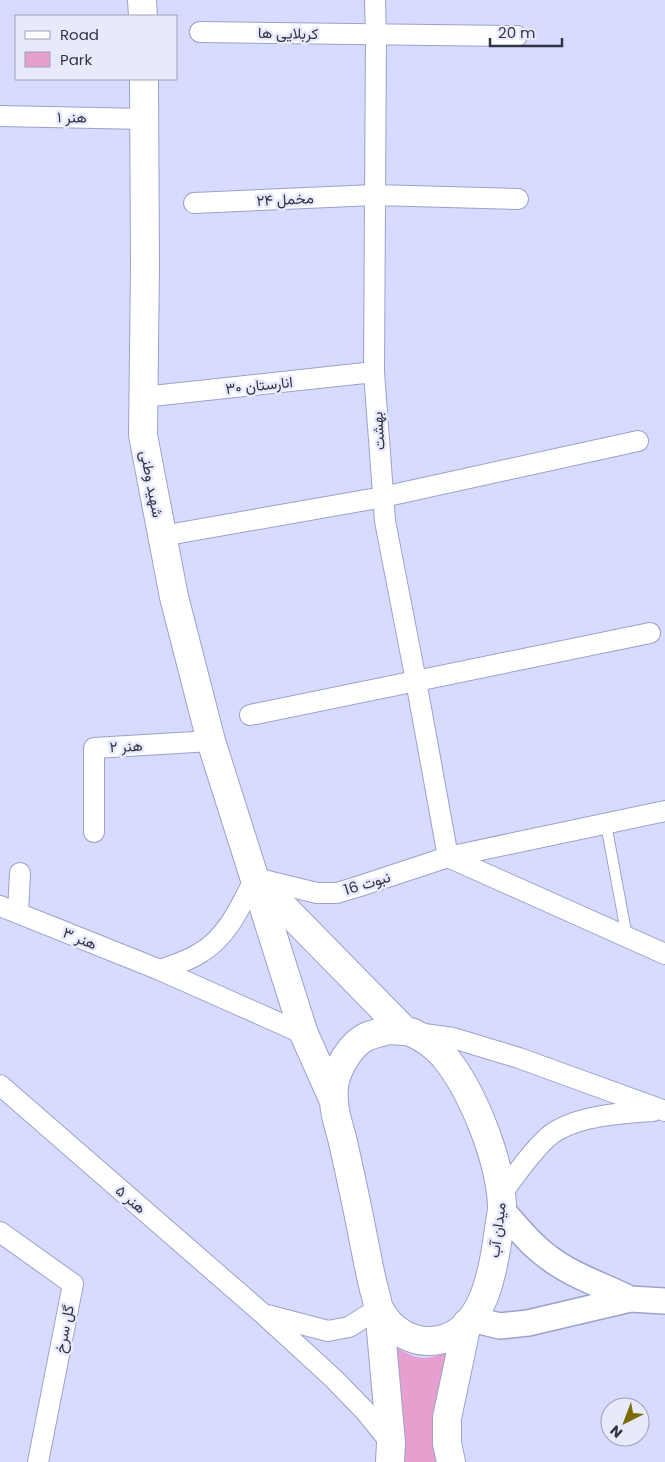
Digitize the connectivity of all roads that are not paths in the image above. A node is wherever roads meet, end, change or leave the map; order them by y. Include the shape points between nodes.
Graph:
1 (142, 0) edge
2 (375, 0) edge
3 (143, 15) edge
4 (200, 32) dead end
5 (376, 34) junction
6 (517, 36) dead end
7 (144, 80) edge
8 (0, 116) edge
9 (145, 119) junction
10 (375, 195) junction
11 (518, 199) dead end
12 (194, 203) dead end
13 (374, 372) junction
14 (143, 398) junction
15 (638, 441) dead end
16 (383, 497) junction
17 (162, 536) junction
18 (650, 633) dead end
19 (416, 681) junction
20 (250, 715) dead end
21 (211, 742) junction
22 (665, 811) edge
23 (606, 824) junction
24 (94, 832) dead end
25 (448, 857) junction
26 (20, 873) dead end
27 (254, 878) junction
28 (9, 909) edge
29 (626, 937) junction
30 (665, 954) edge
31 (160, 970) junction
32 (409, 1032) junction
33 (304, 1034) junction
34 (0, 1085) edge
35 (334, 1102) junction
36 (664, 1110) edge
37 (502, 1203) junction
38 (0, 1232) edge
39 (630, 1299) junction
40 (665, 1301) edge
41 (380, 1308) junction
42 (262, 1313) junction
43 (469, 1321) junction
44 (391, 1453) edge
45 (38, 1462) edge
46 (452, 1462) edge

1 - 3 main road
2 - 5 street, بهشت
4 - 5 street, کربلایی ها
5 - 6 street, کربلایی ها
5 - 10 street, بهشت
7 - 9 main road, شهید وطنی
8 - 9 street, هنر ۱
9 - 14 main road, شهید وطنی
10 - 11 street, مخمل ۲۴
10 - 12 street, مخمل ۲۴
10 - 13 street, بهشت
13 - 14 street, انارستان ۳۰
13 - 16 street, بهشت
14 - 17 main road, شهید وطنی via 143,435
15 - 16 street
16 - 17 street
16 - 19 street, بهشت
17 - 21 main road, شهید وطنی
18 - 19 street
19 - 20 street
19 - 25 street, بهشت
21 - 24 street, هنر ۲ via 94,748
21 - 27 main road, شهید وطنی
22 - 23 street, نبوت 16
23 - 25 street, نبوت 16
23 - 29 lane
25 - 27 street, نبوت 16 via 337,893 317,893
25 - 29 street
26 - 28 street
27 - 31 street via 236,916 217,939 202,953
27 - 32 main road
27 - 33 main road, شهید وطنی
28 - 31 street, هنر ۳
29 - 30 street
31 - 33 street, هنر ۳
32 - 35 main road, میدان آب via 390,1030 364,1038 347,1054 336,1076
32 - 36 street via 453,1038 519,1058
32 - 37 main road, میدان آب via 429,1043 460,1079 486,1136
33 - 35 main road, شهید وطنی
34 - 42 street, هنر ۵
35 - 41 main road, میدان آب
36 - 37 street via 616,1113 571,1123 554,1132 534,1153
37 - 39 street via 524,1235 547,1257
37 - 43 main road, میدان آب via 489,1284 482,1303
38 - 45 street, گل سرخ via 73,1284
39 - 40 street
39 - 43 street via 528,1323 500,1326
41 - 42 street via 349,1327 328,1331
41 - 43 main road, میدان آب via 392,1326 413,1340 441,1340 458,1332
41 - 44 main road
42 - 44 street, هنر ۵ via 365,1411
43 - 46 main road via 447,1418 447,1443

